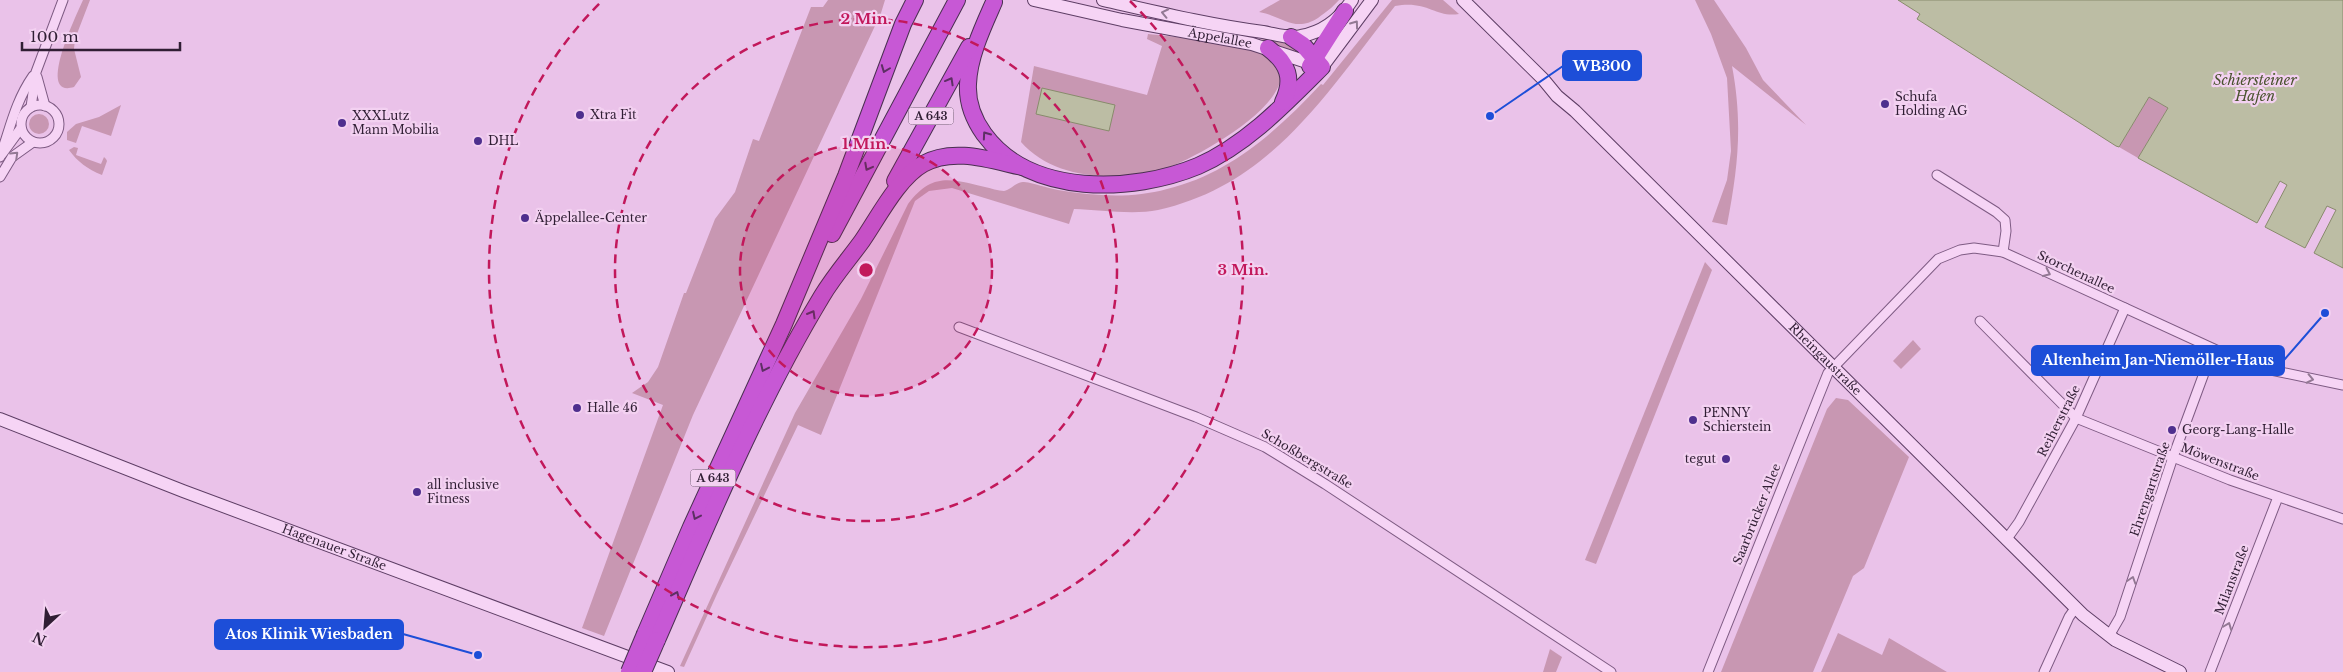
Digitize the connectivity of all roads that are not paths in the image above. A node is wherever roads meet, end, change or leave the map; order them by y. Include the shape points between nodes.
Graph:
1 (62, 0) edge
2 (899, 0) edge
3 (915, 0) edge
4 (957, 0) edge
5 (1034, 0) edge
6 (1103, 0) edge
7 (1463, 0) edge
8 (995, 1) edge
9 (1372, 1) edge
10 (1348, 5) edge
11 (903, 24) junction
12 (1291, 37) junction
13 (1268, 48) junction
14 (1316, 63) junction
15 (36, 72) junction
16 (45, 106) junction
17 (1282, 106) junction
18 (31, 107) junction
19 (21, 128) junction
20 (33, 142) junction
21 (0, 156) edge
22 (1022, 167) junction
23 (1937, 175) dead end
24 (0, 177) edge
25 (868, 231) junction
26 (2003, 252) junction
27 (2125, 308) junction
28 (1980, 321) dead end
29 (784, 324) junction
30 (959, 326) dead end
31 (2213, 349) junction
32 (1833, 367) junction
33 (2343, 386) edge
34 (2076, 418) junction
35 (0, 419) edge
36 (2173, 457) junction
37 (2278, 497) junction
38 (2343, 519) edge
39 (2006, 540) junction
40 (2076, 607) junction
41 (2110, 634) junction
42 (651, 637) junction
43 (629, 672) edge
44 (643, 672) edge
45 (668, 672) edge
46 (1611, 672) edge
47 (1708, 672) edge
48 (2044, 672) edge
49 (2180, 672) edge
50 (2210, 672) edge

1 - 15 street
2 - 11 highway
3 - 11 highway
4 -> 29 highway, A 643
5 - 13 main road, Äppelallee
12 -> 6 main road, Äppelallee
7 - 32 main road, Rheingaustraße via 1555,87 1575,111
22 -> 8 highway via 990,142 975,119 968,96 972,58
25 -> 8 highway, A 643
14 -> 9 main road
10 - 12 main road, Äppelallee via 1321,30
10 - 14 highway
11 -> 29 highway via 846,176
12 - 14 highway via 1303,45
13 - 14 main road, Äppelallee
13 - 17 highway via 1282,60 1288,71 1288,87
14 - 17 highway
15 - 16 street
15 - 18 street
15 - 21 street via 19,101
16 - 18 street
16 - 20 street via 57,116 58,131 47,141
17 - 22 highway via 1256,130 1221,154 1158,179 1131,184 1084,183
18 - 19 street via 21,118
19 - 20 street
19 - 21 street
24 -> 20 street via 12,157
22 - 25 highway via 963,155 928,162 906,178
23 - 26 street via 2005,220
42 -> 25 highway, A 643 via 792,349 823,295
26 -> 27 street, Storchenallee
26 - 32 street, Storchenallee via 1974,248 1938,259
27 - 31 street, Storchenallee
27 - 34 street, Reiherstraße
28 - 34 street, Möwenstraße
29 -> 42 highway, A 643 via 690,527
30 - 46 street, Schoßbergstraße via 1196,417 1265,447
31 -> 33 street, Storchenallee via 2271,370
31 - 36 street, Ehrengartstraße
32 - 39 main road, Rheingaustraße
32 - 47 street, Saarbrücker Allee via 1823,383
34 - 36 street, Möwenstraße
34 - 39 street, Reiherstraße
35 - 45 main road, Hagenauer Straße via 183,491
36 - 37 street, Möwenstraße
41 -> 36 street, Ehrengartstraße via 2120,617
37 - 38 street, Möwenstraße
50 -> 37 street, Milanstraße
39 - 40 main road, Rheingaustraße
40 - 41 main road, Rheingaustraße
40 - 48 street
41 - 49 main road, Rheingaustraße
42 - 43 highway, A 643, bridge
42 - 44 highway, A 643, bridge

